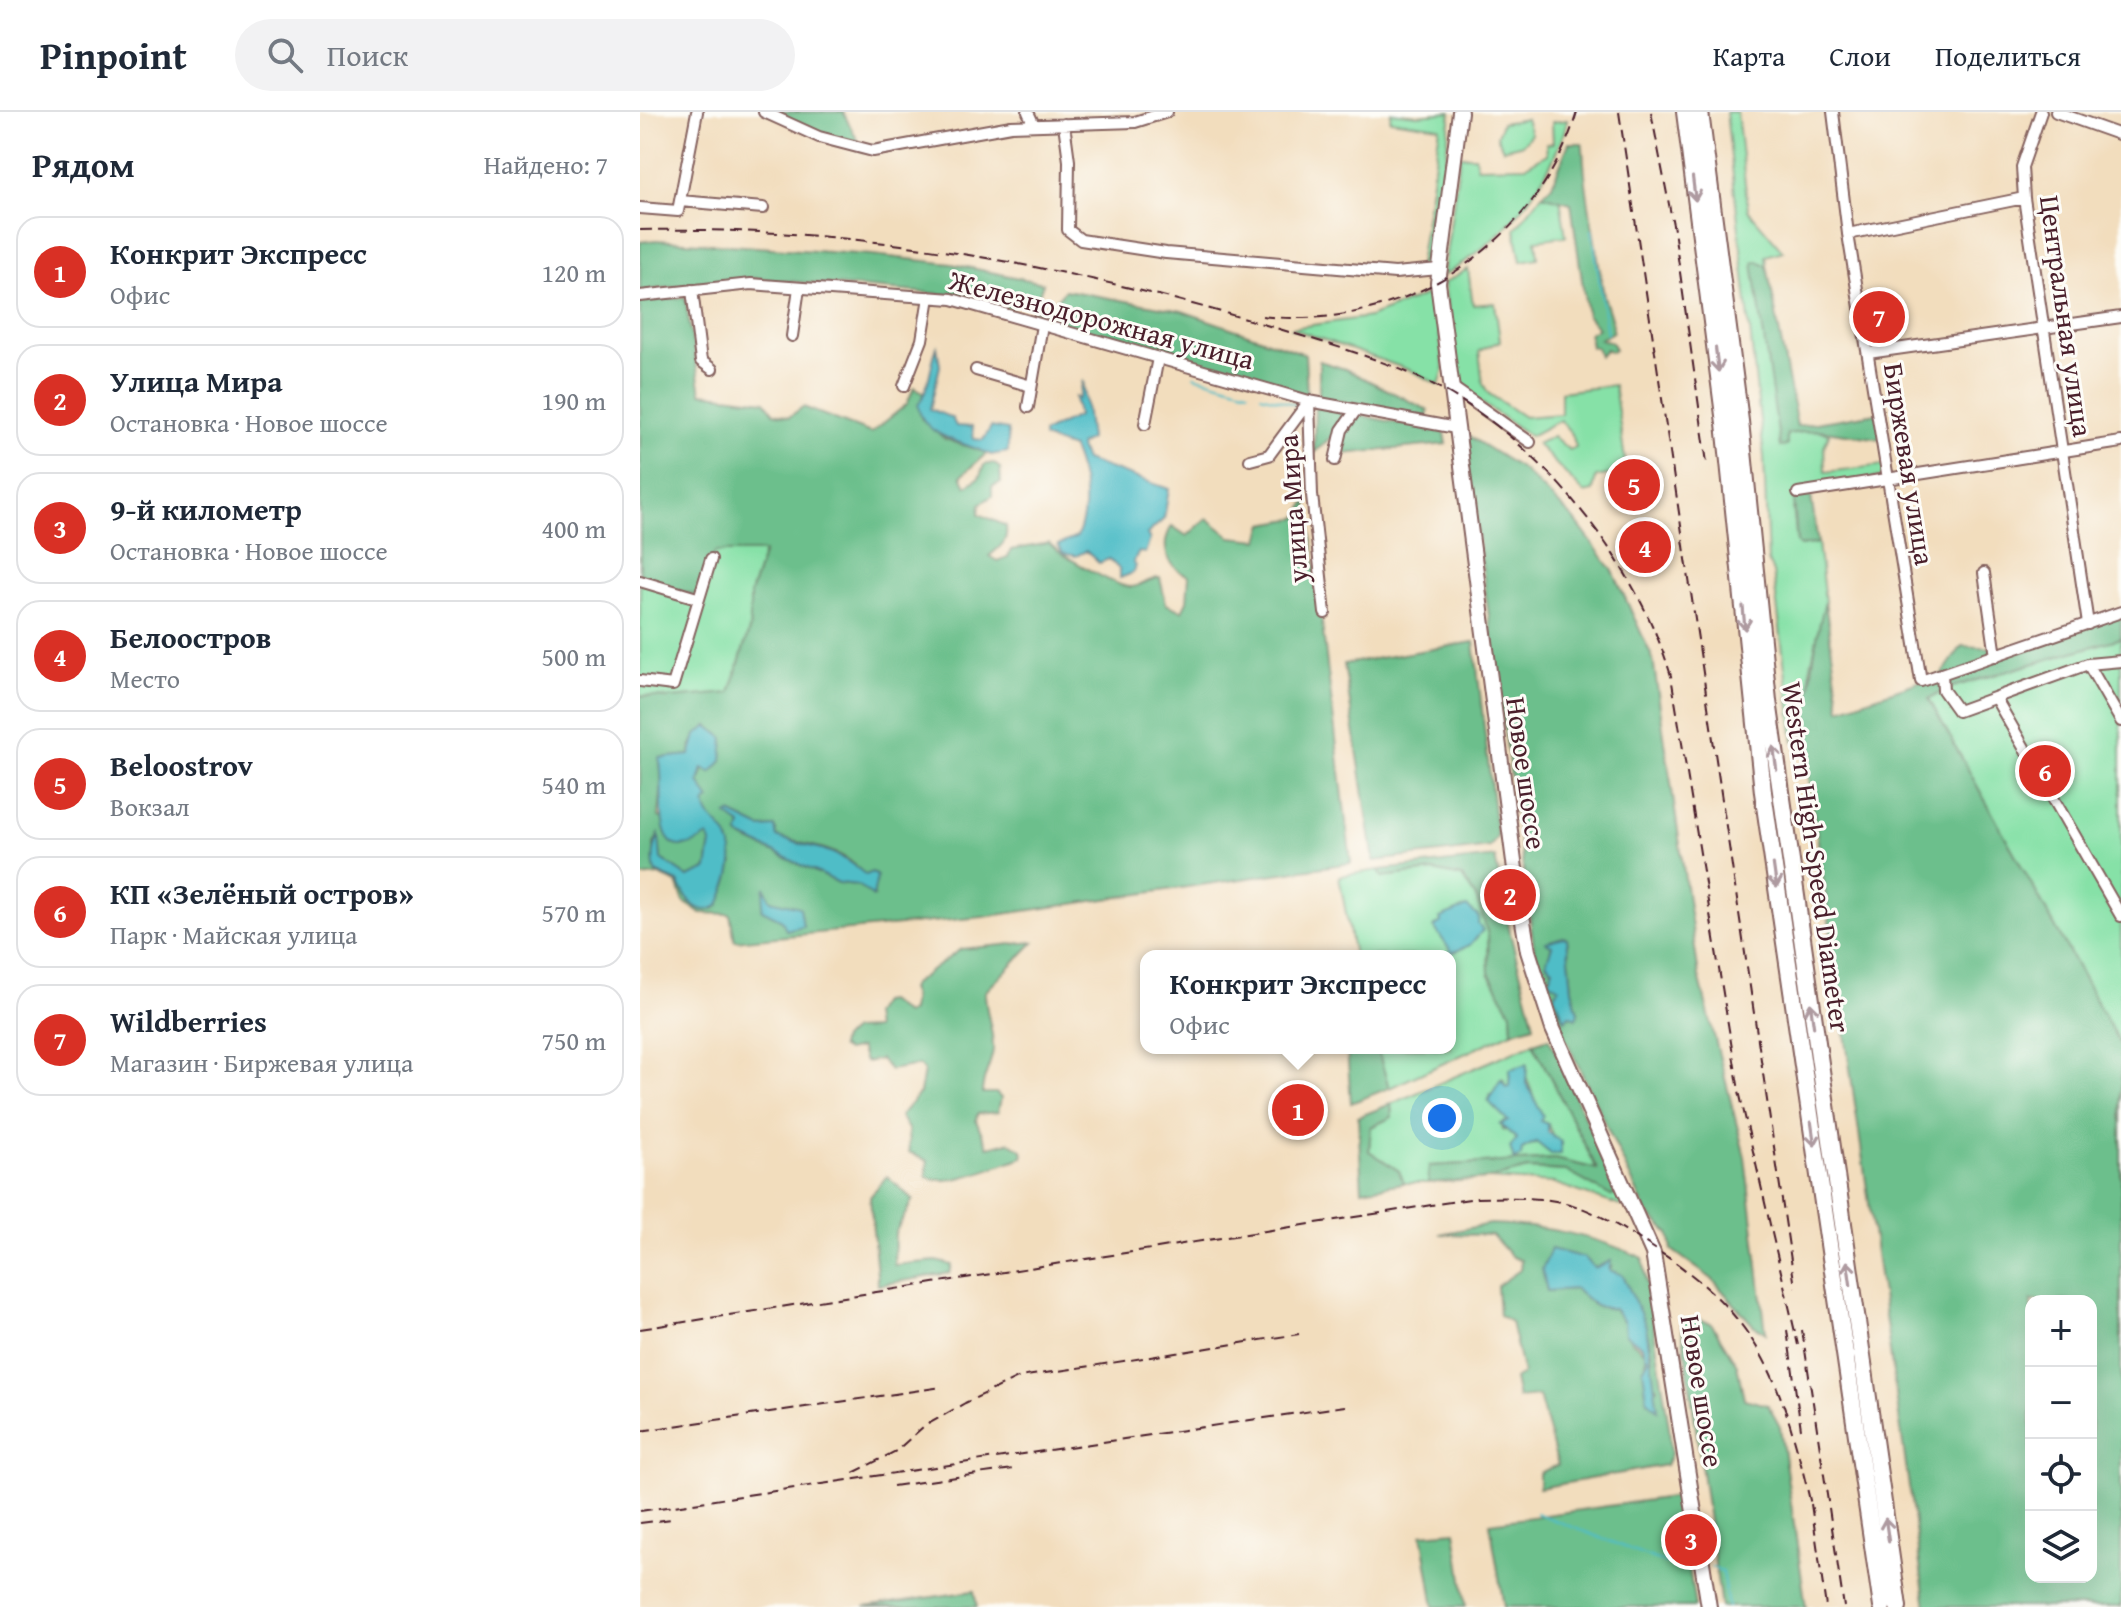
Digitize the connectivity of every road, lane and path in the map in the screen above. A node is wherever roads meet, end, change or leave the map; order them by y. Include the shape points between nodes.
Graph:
1 (697, 112) edge
2 (764, 112) edge
3 (1028, 112) edge
4 (1167, 112) edge
5 (1460, 112) edge
6 (1685, 112) edge
7 (1700, 112) edge
8 (1833, 112) edge
9 (2041, 112) edge
10 (2056, 112) edge
11 (1064, 124) junction
12 (1034, 125) junction
13 (2121, 135) edge
14 (2024, 198) junction
15 (680, 201) junction
16 (640, 208) edge
17 (763, 208) dead end
18 (1848, 234) junction
19 (1439, 269) junction
20 (1714, 281) junction
21 (799, 288) junction
22 (688, 290) junction
23 (640, 296) edge
24 (929, 297) junction
25 (2121, 317) edge
26 (1042, 325) junction
27 (2044, 328) junction
28 (792, 336) dead end
29 (1868, 353) junction
30 (1158, 358) junction
31 (712, 369) dead end
32 (976, 370) dead end
33 (904, 386) dead end
34 (1031, 386) junction
35 (1452, 387) junction
36 (1309, 401) junction
37 (1028, 407) dead end
38 (1356, 410) junction
39 (1145, 424) dead end
40 (1456, 428) junction
41 (1530, 442) dead end
42 (2121, 442) edge
43 (2063, 450) junction
44 (1250, 460) dead end
45 (1335, 460) dead end
46 (1887, 477) junction
47 (1798, 493) dead end
48 (711, 559) dead end
49 (1984, 573) dead end
50 (640, 581) edge
51 (697, 598) junction
52 (2121, 612) edge
53 (1325, 613) dead end
54 (2088, 624) junction
55 (1996, 656) junction
56 (2121, 661) edge
57 (2088, 664) junction
58 (1942, 674) junction
59 (640, 681) edge
60 (1996, 699) junction
61 (2121, 721) edge
62 (2121, 916) edge
63 (1709, 1607) edge
64 (1882, 1607) edge
65 (1898, 1607) edge

1 - 15 street
2 - 12 street via 864,151
3 - 12 street
4 - 11 street via 1135,122
5 - 19 main road, Новое шоссе
6 -> 20 highway, Western High-Speed Diameter
7 - 20 highway, Western High-Speed Diameter
8 - 18 street, Биржевая улица
9 - 14 street, Центральная улица via 2022,167
10 - 13 street
11 - 12 street
11 - 19 street via 1068,230 1081,240 1166,253 1395,273
14 - 18 street
14 - 27 street, Центральная улица
15 - 16 street via 678,211
15 - 17 street
18 - 29 street, Биржевая улица
19 - 35 main road, Новое шоссе
20 -> 64 highway, Western High-Speed Diameter via 1763,792
65 -> 20 highway, Western High-Speed Diameter via 1771,731
21 - 22 street, Железнодорожная улица via 751,284
21 - 24 street, Железнодорожная улица
21 - 28 street
22 - 23 street, Железнодорожная улица
22 - 31 street via 701,361
24 - 26 street, Железнодорожная улица
24 - 33 street via 922,340
25 - 27 street
26 - 30 street, Железнодорожная улица
26 - 34 street
27 - 29 street
27 - 43 street, Центральная улица
29 - 46 street, Биржевая улица
30 - 36 street, Железнодорожная улица
30 - 39 street
32 - 34 street
34 - 37 street
35 - 40 main road, Новое шоссе
35 - 41 street
36 - 38 street, Железнодорожная улица
36 - 44 street via 1269,455
36 - 53 street, улица Мира via 1312,495
38 - 40 street, Железнодорожная улица
38 - 45 street via 1342,430
40 - 63 main road, Новое шоссе via 1528,951 1553,1029 1653,1253
42 - 43 street
43 - 46 street
43 - 54 street, Центральная улица
46 - 47 street
46 - 58 street, Биржевая улица via 1921,681
48 - 51 street
49 - 55 street
50 - 51 street
51 - 59 street via 673,685
52 - 54 street
54 - 55 street
55 - 58 street
56 - 57 street
57 - 60 street
57 - 61 street
58 - 60 street via 1943,690 1958,711
60 - 62 street

